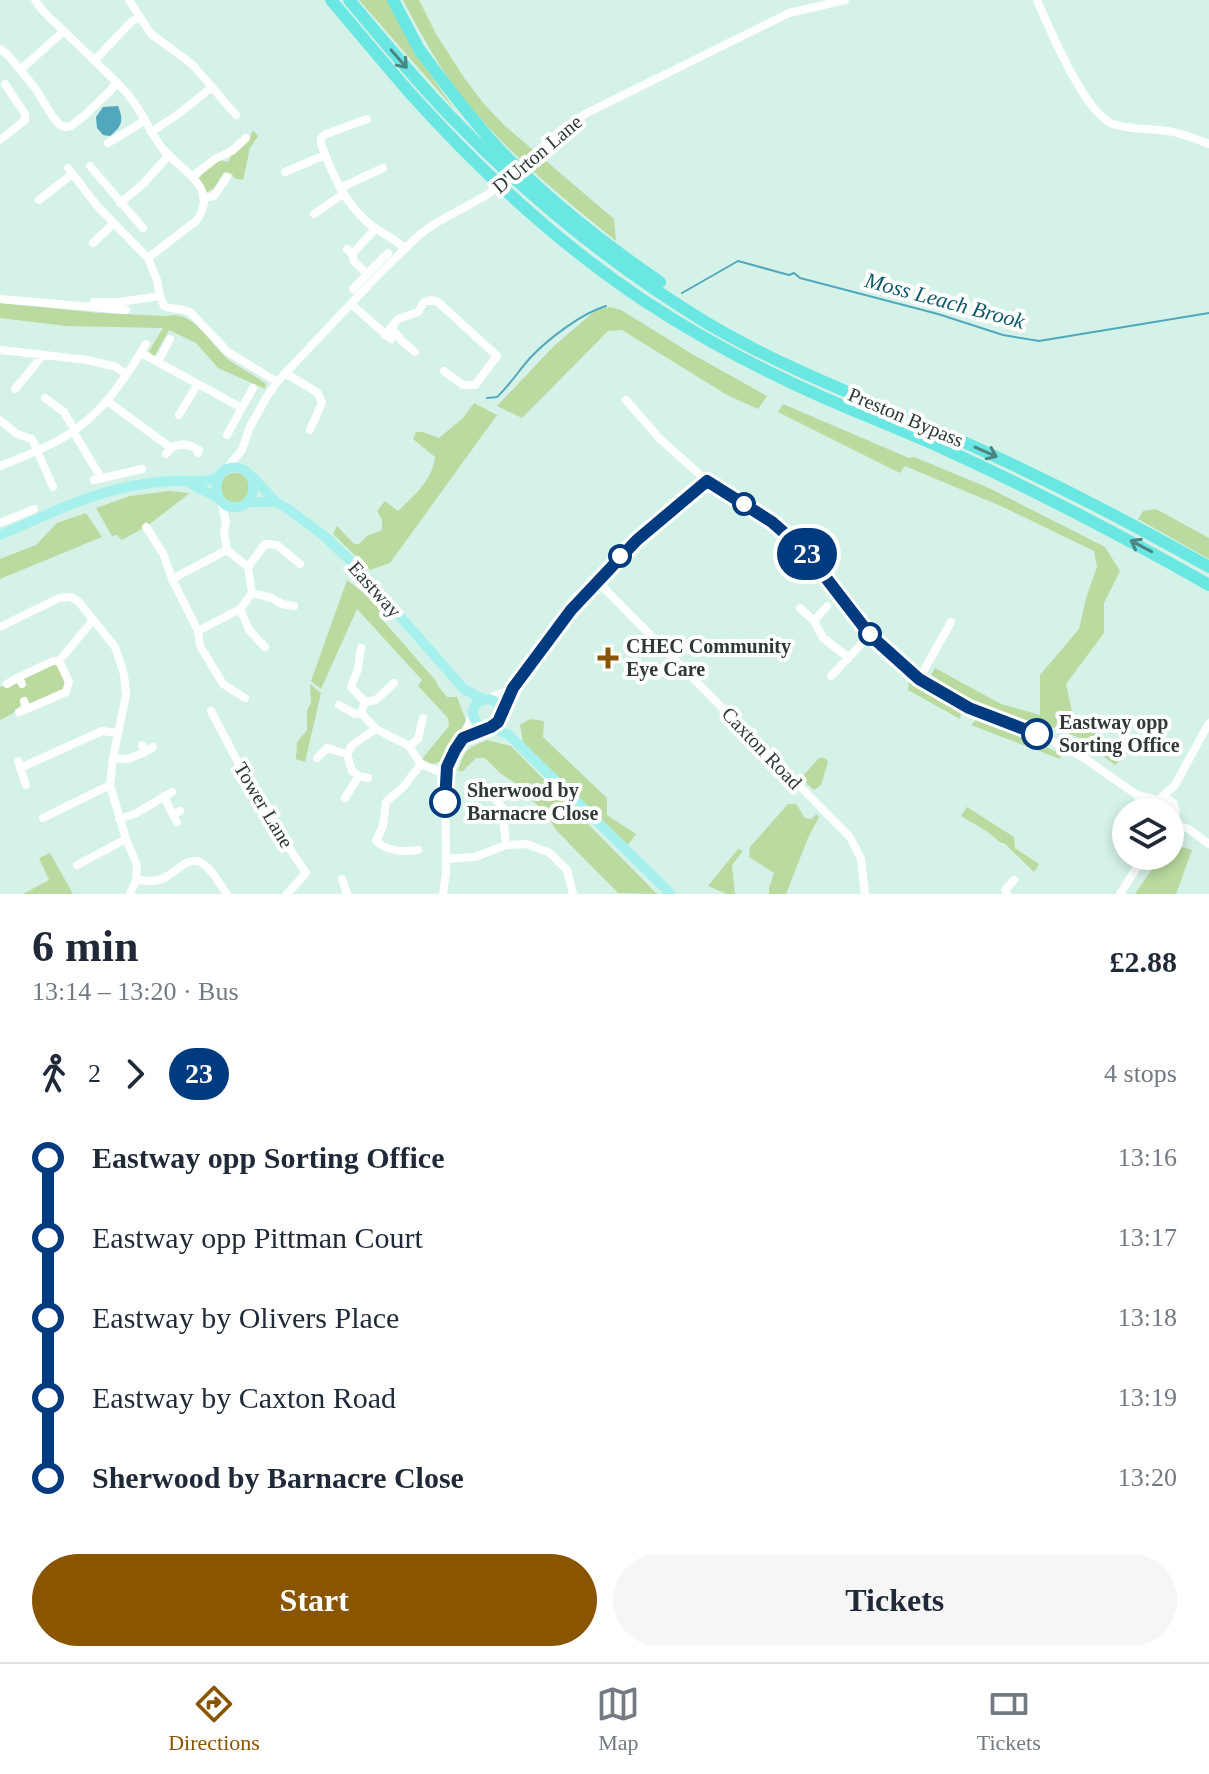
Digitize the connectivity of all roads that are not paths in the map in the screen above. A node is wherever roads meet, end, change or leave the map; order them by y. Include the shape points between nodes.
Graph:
1 (35, 0) edge
2 (129, 0) edge
3 (321, 0) edge
4 (331, 0) edge
5 (349, 0) edge
6 (393, 0) edge
7 (845, 0) edge
8 (1037, 0) edge
9 (139, 17) junction
10 (64, 31) junction
11 (0, 49) edge
12 (419, 49) junction
13 (94, 61) junction
14 (20, 70) junction
15 (116, 83) junction
16 (5, 84) dead end
17 (212, 87) junction
18 (236, 115) dead end
19 (367, 119) dead end
20 (144, 121) junction
21 (151, 132) junction
22 (246, 138) dead end
23 (0, 140) edge
24 (108, 143) dead end
25 (1209, 144) edge
26 (169, 155) junction
27 (325, 155) junction
28 (90, 166) dead end
29 (383, 168) dead end
30 (285, 172) dead end
31 (193, 176) junction
32 (227, 177) dead end
33 (342, 191) junction
34 (203, 198) junction
35 (39, 200) dead end
36 (120, 203) junction
37 (314, 214) dead end
38 (114, 223) junction
39 (143, 228) dead end
40 (376, 228) junction
41 (93, 243) dead end
42 (404, 248) junction
43 (388, 253) dead end
44 (609, 257) junction
45 (148, 258) junction
46 (367, 274) junction
47 (353, 289) dead end
48 (0, 299) edge
49 (161, 300) junction
50 (94, 302) dead end
51 (351, 304) junction
52 (119, 322) dead end
53 (389, 334) junction
54 (170, 339) dead end
55 (0, 350) edge
56 (415, 352) dead end
57 (43, 355) junction
58 (158, 362) junction
59 (444, 371) dead end
60 (285, 373) junction
61 (126, 374) junction
62 (812, 377) junction
63 (277, 382) junction
64 (197, 385) junction
65 (253, 388) dead end
66 (15, 389) dead end
67 (45, 398) dead end
68 (626, 400) dead end
69 (107, 401) junction
70 (242, 408) junction
71 (179, 415) dead end
72 (1, 422) edge
73 (310, 430) dead end
74 (74, 431) junction
75 (227, 435) dead end
76 (36, 449) junction
77 (242, 450) junction
78 (198, 453) dead end
79 (0, 466) edge
80 (142, 469) dead end
81 (985, 469) junction
82 (222, 474) junction
83 (251, 477) junction
84 (707, 481) junction
85 (189, 482) junction
86 (53, 487) dead end
87 (220, 500) junction
88 (276, 502) junction
89 (245, 504) junction
90 (34, 509) dead end
91 (226, 522) junction
92 (0, 523) edge
93 (146, 527) dead end
94 (0, 535) edge
95 (227, 550) junction
96 (300, 564) dead end
97 (248, 567) junction
98 (1209, 567) edge
99 (175, 577) junction
100 (598, 582) junction
101 (1209, 585) edge
102 (252, 593) junction
103 (294, 606) dead end
104 (827, 606) dead end
105 (800, 608) dead end
106 (240, 609) junction
107 (93, 620) junction
108 (814, 621) junction
109 (951, 622) dead end
110 (0, 627) edge
111 (198, 631) junction
112 (870, 635) junction
113 (265, 647) dead end
114 (361, 648) dead end
115 (849, 658) junction
116 (59, 661) junction
117 (831, 676) dead end
118 (919, 679) junction
119 (394, 683) dead end
120 (7, 684) dead end
121 (513, 688) junction
122 (464, 689) junction
123 (245, 698) dead end
124 (486, 699) junction
125 (365, 702) junction
126 (339, 705) dead end
127 (23, 707) dead end
128 (211, 711) dead end
129 (473, 712) junction
130 (361, 713) junction
131 (501, 714) junction
132 (423, 718) dead end
133 (1209, 723) edge
134 (490, 728) junction
135 (376, 729) junction
136 (118, 733) junction
137 (509, 735) junction
138 (463, 738) junction
139 (409, 746) junction
140 (146, 748) dead end
141 (347, 754) junction
142 (113, 758) junction
143 (317, 758) dead end
144 (421, 764) junction
145 (445, 774) junction
146 (26, 785) dead end
147 (110, 785) junction
148 (1175, 785) junction
149 (481, 792) dead end
150 (1137, 795) junction
151 (345, 798) dead end
152 (1139, 798) edge
153 (1150, 798) edge
154 (1160, 798) edge
155 (1176, 798) edge
156 (176, 816) dead end
157 (43, 818) dead end
158 (119, 819) junction
159 (1184, 821) edge
160 (1184, 828) edge
161 (1189, 829) junction
162 (126, 839) junction
163 (1209, 844) edge
164 (506, 845) junction
165 (418, 850) dead end
166 (446, 859) junction
167 (74, 863) dead end
168 (1135, 870) edge
169 (342, 879) dead end
170 (136, 880) junction
171 (1014, 880) dead end
172 (130, 894) edge
173 (227, 894) edge
174 (287, 894) edge
175 (347, 894) edge
176 (443, 894) edge
177 (573, 894) edge
178 (671, 894) edge
179 (865, 894) edge
180 (1007, 894) edge
181 (1120, 894) edge

1 - 10 street
2 - 9 street
3 - 81 highway via 478,174 615,289 774,383 934,453
4 - 81 highway via 483,168 619,283 778,377
5 -> 44 highway via 491,158
6 - 12 highway
7 - 42 street, D'Urton Lane via 789,13 619,95 573,121 487,195 434,224
8 - 25 street via 1075,81 1104,120 1173,131
9 - 13 street
9 - 17 street
10 - 13 street
10 - 14 street
11 - 14 street
12 - 44 highway via 478,132
12 - 62 highway via 482,130 568,213 679,296
13 - 15 street
14 - 15 street via 65,127
15 - 20 street
16 - 23 street via 25,120
17 - 18 street
17 - 21 street
19 - 27 street via 321,133
20 - 21 street
20 - 24 street
21 - 26 street
22 - 31 street
26 - 31 street
26 - 36 street
27 - 30 street
27 - 33 street
28 - 36 street
29 - 33 street
31 - 34 street
32 - 34 street via 214,196
33 - 37 street
33 - 40 street
34 - 45 street via 196,221
35 - 38 street via 69,172
36 - 39 street
38 - 41 street
38 - 45 street
40 - 42 street
40 - 46 street via 349,251
42 - 51 street, D'Urton Lane
43 - 46 street
44 - 62 highway, Preston Bypass via 709,324
45 - 49 street
46 - 47 street
48 - 52 street via 123,310
49 - 50 street
49 - 63 street via 169,309 190,312 228,352
51 - 53 street
51 - 60 street, D'Urton Lane
53 - 56 street
53 - 59 street via 402,316 435,301 497,356 475,385 463,385
54 - 58 street
55 - 57 street
57 - 61 street via 88,360
57 - 66 street
58 - 61 street via 143,348
58 - 64 street
60 - 63 street, D'Urton Lane
60 - 73 street via 318,393 322,403
61 - 69 street
62 -> 98 highway, Preston Bypass via 1022,469
63 - 77 street, D'Urton Lane
64 - 70 street
64 - 71 street
65 - 70 street
67 - 74 street via 64,412
68 - 84 street
69 - 74 street
69 - 78 street via 168,451 189,445
70 - 75 street
72 - 76 street via 32,439
74 - 76 street
74 - 80 street via 98,479
76 - 79 street
76 - 86 street
77 - 82 street, D'Urton Lane
77 - 83 street
101 -> 81 highway
82 - 83 main road via 235,468
82 - 85 main road
82 - 87 main road via 215,490
83 - 88 main road, Eastway
83 - 89 main road via 254,491
84 - 100 street via 637,540
84 - 112 street via 772,522 806,552
85 - 87 main road
85 - 94 main road via 126,487
87 - 89 main road via 231,507
87 - 91 street
88 - 89 main road
88 - 122 main road, Eastway via 353,563
89 - 91 street
90 - 92 street
91 - 95 street
93 - 99 street
95 - 97 street
95 - 99 street
96 - 97 street via 277,545 265,544
97 - 102 street
99 - 111 street
100 - 121 street
100 - 179 street, Caxton Road via 850,837 861,859
102 - 103 street
102 - 106 street
104 - 108 street
105 - 108 street
106 - 111 street
106 - 113 street via 249,630
107 - 110 street via 79,602 66,597
107 - 116 street
107 - 136 street via 115,647 124,674 126,695
108 - 115 street via 823,638
109 - 118 street
111 - 123 street via 200,646 223,684
112 - 115 street
112 - 118 street
114 - 125 street via 351,687
115 - 117 street
116 - 120 street
116 - 127 street via 69,682 66,692
118 - 150 street via 969,708 1084,758
119 - 125 street via 376,700
121 - 124 street
121 - 131 street
122 - 124 main road, Eastway
122 - 129 main road, Eastway
124 - 129 main road
124 - 131 main road via 498,705
125 - 130 street
126 - 130 street
128 - 174 street, Tower Lane via 262,808 306,873
129 - 134 main road via 476,723
129 - 138 street
130 - 135 street
131 - 134 main road
131 - 137 main road
132 - 139 street via 418,739
133 - 148 street
134 - 137 main road
134 - 138 street
135 - 139 street
135 - 141 street
136 - 142 street
136 - 146 street via 102,731 19,764
137 - 178 main road
138 - 145 street
139 - 144 street
140 - 142 street via 128,759
141 - 143 street via 327,748
141 - 151 street via 352,771 363,777
142 - 147 street
144 - 145 street
144 - 165 street via 386,802 376,841 385,849
145 - 166 street
147 - 157 street
147 - 158 street
148 - 154 street
148 - 155 street
149 - 164 street via 486,788 502,807
150 - 152 street
150 - 153 street
156 - 158 street via 168,794
158 - 162 street
159 - 161 street
160 - 161 street
161 - 163 street
162 - 167 street
162 - 170 street via 136,861
164 - 166 street via 475,857
164 - 177 street via 527,844 550,853 567,870
166 - 176 street
168 - 181 street
169 - 175 street
170 - 172 street
170 - 173 street via 167,877 198,861
171 - 180 street

